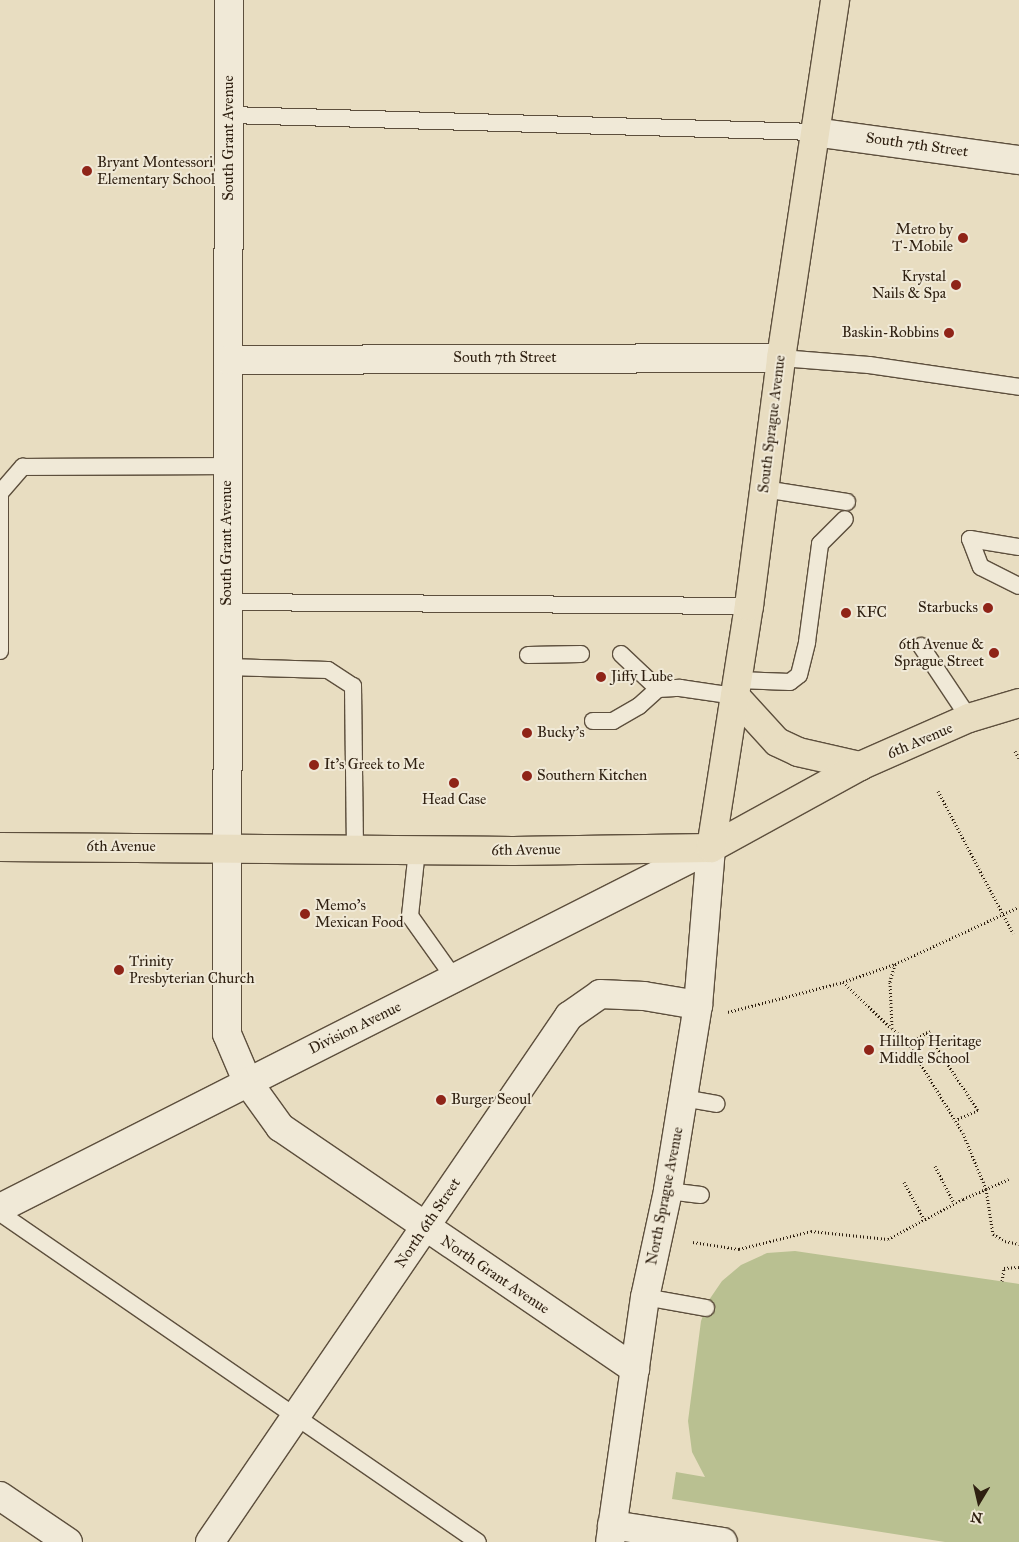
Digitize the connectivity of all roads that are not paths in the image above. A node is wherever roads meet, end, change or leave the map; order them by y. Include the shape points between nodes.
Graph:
1 (229, 0) edge
2 (835, 0) edge
3 (229, 115) junction
4 (814, 132) junction
5 (1019, 160) edge
6 (781, 358) junction
7 (228, 360) junction
8 (1019, 387) edge
9 (228, 466) junction
10 (764, 489) junction
11 (847, 502) dead end
12 (845, 519) dead end
13 (1019, 547) edge
14 (1019, 586) edge
15 (227, 602) junction
16 (749, 606) junction
17 (921, 646) dead end
18 (0, 650) edge
19 (581, 654) dead end
20 (621, 654) dead end
21 (528, 655) dead end
22 (227, 667) junction
23 (736, 688) junction
24 (658, 689) junction
25 (1019, 703) edge
26 (969, 718) junction
27 (593, 721) dead end
28 (860, 766) junction
29 (0, 847) edge
30 (227, 848) junction
31 (711, 848) junction
32 (355, 849) junction
33 (417, 850) junction
34 (454, 978) junction
35 (698, 1005) junction
36 (247, 1081) junction
37 (683, 1098) junction
38 (716, 1104) dead end
39 (668, 1191) junction
40 (701, 1196) dead end
41 (0, 1208) edge
42 (0, 1213) edge
43 (426, 1228) junction
44 (645, 1297) junction
45 (706, 1308) dead end
46 (635, 1368) junction
47 (296, 1417) junction
48 (0, 1496) edge
49 (611, 1534) edge
50 (68, 1542) edge
51 (210, 1542) edge
52 (478, 1542) edge
53 (723, 1542) edge

1 - 3 street, South Grant Avenue
2 - 4 main road, South Sprague Avenue
3 - 4 lane
3 - 7 street, South Grant Avenue
4 - 5 street, South 7th Street
4 - 6 main road, South Sprague Avenue
6 - 7 street, South 7th Street
6 - 8 lane via 869,365
6 - 10 main road, South Sprague Avenue
7 - 9 street, South Grant Avenue
9 - 15 street, South Grant Avenue
9 - 18 lane via 23,467 0,493
10 - 11 lane
10 - 16 main road, South Sprague Avenue
12 - 23 lane via 820,544 807,642 799,675 790,682
13 - 14 lane via 970,539 981,567
15 - 16 lane
15 - 22 street, South Grant Avenue
16 - 23 main road, South Sprague Avenue
17 - 26 lane
19 - 21 lane
20 - 24 lane
22 - 30 street, South Grant Avenue
22 - 32 lane via 328,670 353,686
23 - 24 lane
23 - 28 main road via 777,742 798,752
23 - 31 main road, South Sprague Avenue
24 - 27 lane via 639,706 613,721
25 - 26 main road, 6th Avenue
26 - 28 main road, 6th Avenue
28 - 31 main road, 6th Avenue
29 - 30 main road, 6th Avenue
30 - 32 main road, 6th Avenue
30 - 36 street, South Grant Avenue via 227,1034
31 - 33 main road, 6th Avenue
31 - 34 street, Division Avenue
31 - 35 street, North Sprague Avenue
32 - 33 main road, 6th Avenue
33 - 34 lane via 410,916
34 - 36 street, Division Avenue
35 - 37 street, North Sprague Avenue
35 - 43 street, North 6th Street via 644,996 600,994 568,1016
36 - 41 street, Division Avenue
36 - 43 street, North Grant Avenue via 280,1127
37 - 38 lane
37 - 39 street, North Sprague Avenue
39 - 40 lane
39 - 44 street, North Sprague Avenue
42 - 47 lane
43 - 46 street, North Grant Avenue
43 - 47 street, North 6th Street
44 - 45 lane
44 - 46 street, North Sprague Avenue
46 - 49 street, North Sprague Avenue
47 - 51 street, North 6th Street
47 - 52 lane
48 - 50 street
49 - 53 street

